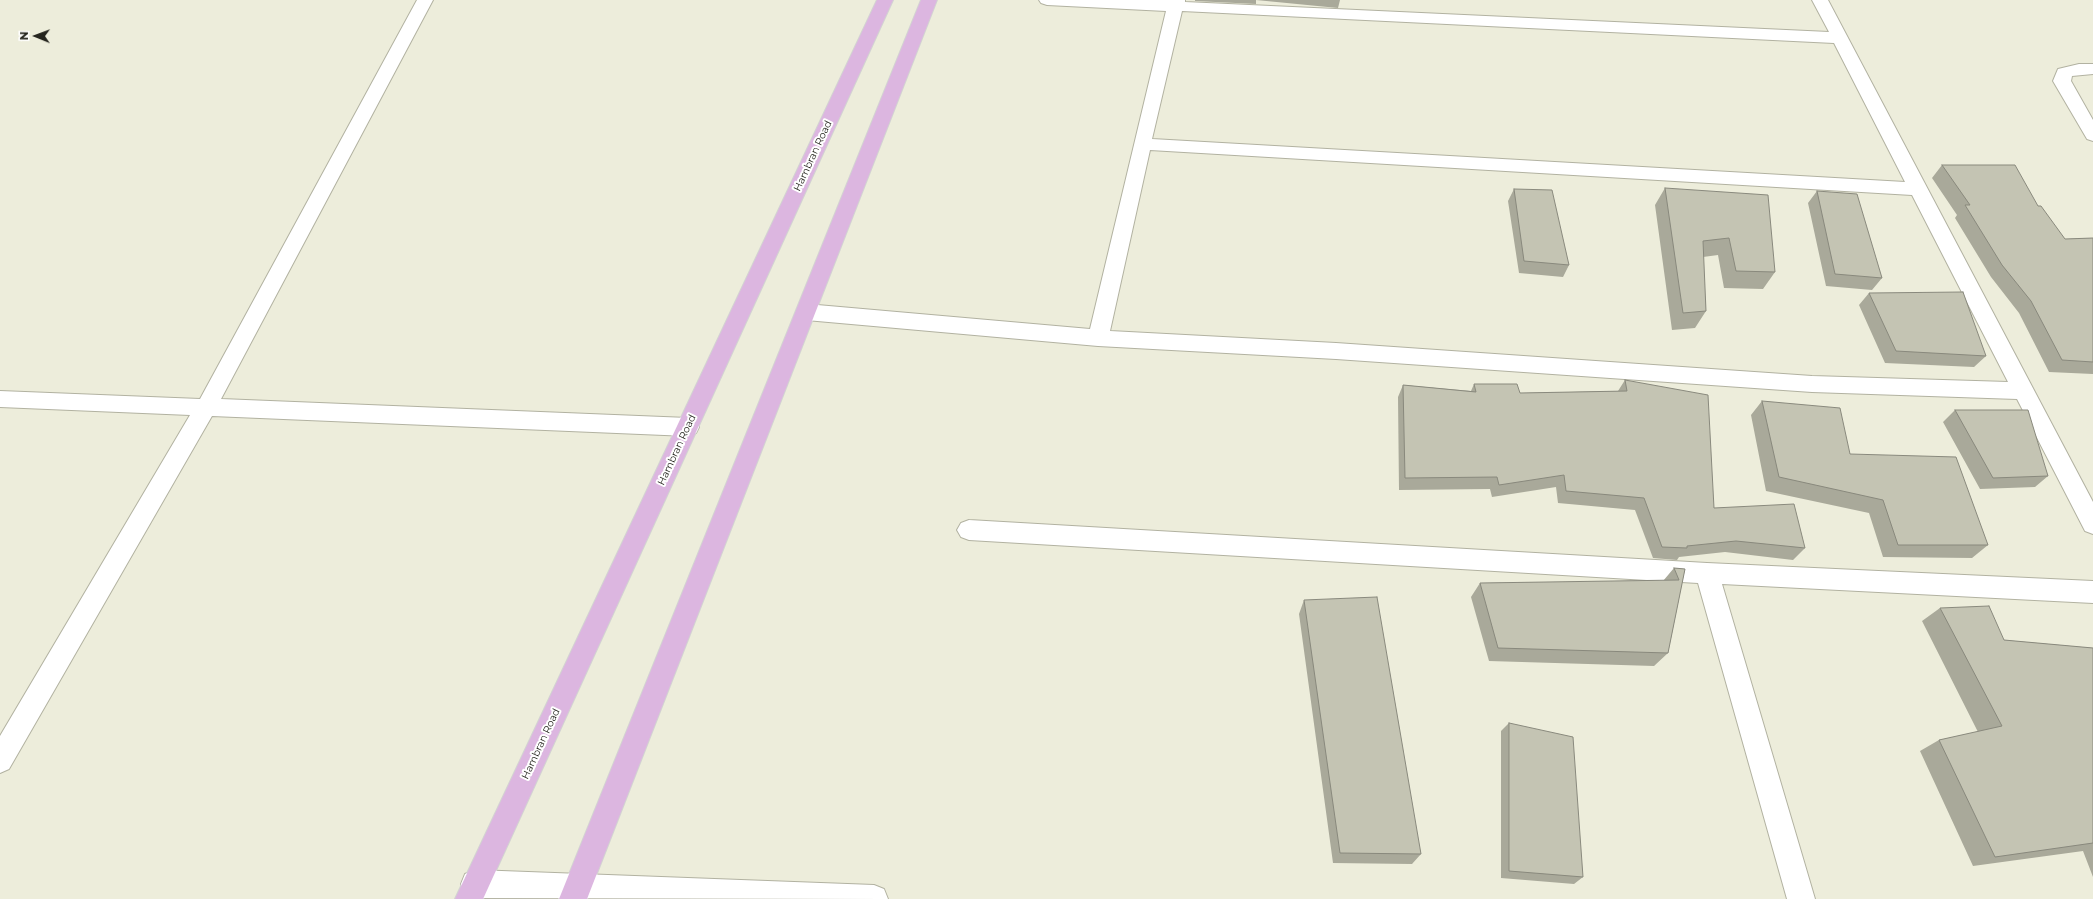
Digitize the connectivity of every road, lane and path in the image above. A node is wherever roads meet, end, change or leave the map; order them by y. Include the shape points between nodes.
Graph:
1 (425, 0) edge
2 (885, 0) edge
3 (929, 0) edge
4 (1047, 0) edge
5 (1820, 0) edge
6 (1176, 4) edge
7 (1841, 38) junction
8 (2093, 69) edge
9 (2093, 135) edge
10 (1142, 144) junction
11 (1918, 189) junction
12 (806, 312) junction
13 (1098, 338) junction
14 (2024, 391) junction
15 (0, 400) edge
16 (206, 409) junction
17 (688, 427) junction
18 (2093, 524) edge
19 (969, 530) dead end
20 (1707, 573) junction
21 (2093, 592) edge
22 (0, 760) edge
23 (472, 891) edge
24 (575, 894) edge
25 (874, 899) edge
26 (1801, 899) edge

1 - 16 street
2 - 17 main road, Hambran Road
3 - 12 main road
4 - 6 street
5 - 7 street
6 - 7 street
6 - 10 street
7 - 11 street
8 - 9 street via 2064,73 2062,81
10 - 11 street
10 - 13 street
11 - 14 street
12 - 13 street
12 - 24 main road
13 - 14 street via 1336,351 1812,384
14 - 18 street
15 - 16 street
16 - 17 street
16 - 22 street
17 - 23 main road, Hambran Road
19 - 20 street
20 - 21 street
20 - 26 street
23 - 24 street
24 - 25 street

